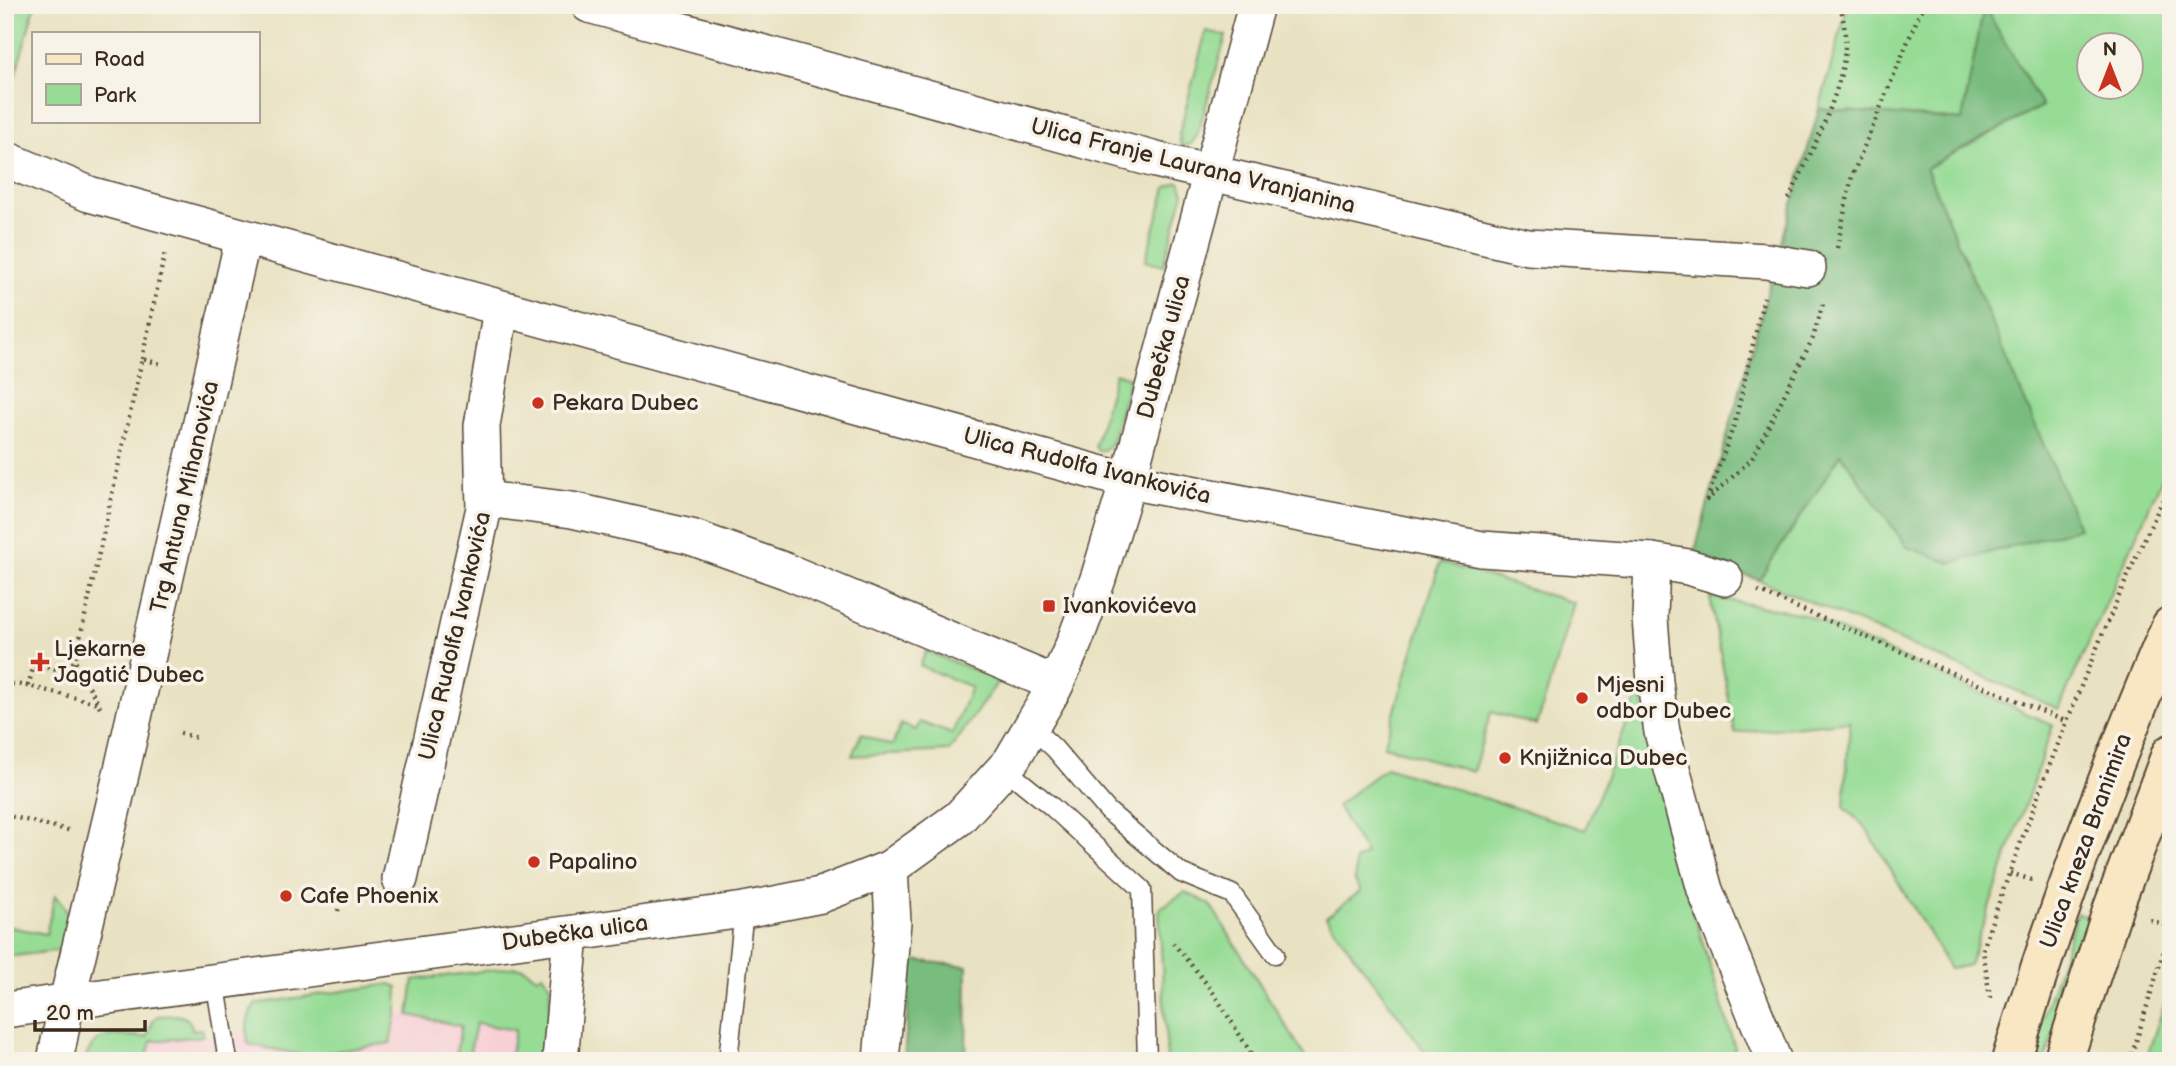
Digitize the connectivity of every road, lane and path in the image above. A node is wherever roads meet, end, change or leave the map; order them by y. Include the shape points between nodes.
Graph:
1 (589, 5) edge
2 (1256, 5) edge
3 (1840, 5) edge
4 (5, 164) edge
5 (1211, 174) junction
6 (1789, 199) dead end
7 (243, 238) junction
8 (165, 251) dead end
9 (1773, 262) junction
10 (1808, 268) dead end
11 (501, 309) junction
12 (142, 359) junction
13 (161, 363) dead end
14 (1128, 481) junction
15 (2171, 483) edge
16 (485, 499) junction
17 (1706, 501) dead end
18 (1652, 561) junction
19 (1725, 578) joint
20 (2171, 626) edge
21 (75, 661) junction
22 (5, 683) edge
23 (1056, 684) junction
24 (28, 686) junction
25 (2066, 721) junction
26 (1031, 727) junction
27 (180, 733) dead end
28 (197, 738) dead end
29 (2171, 754) edge
30 (1004, 768) junction
31 (5, 815) edge
32 (106, 839) junction
33 (890, 868) junction
34 (400, 879) dead end
35 (341, 900) dead end
36 (744, 910) junction
37 (338, 911) dead end
38 (2152, 920) dead end
39 (1143, 924) junction
40 (2171, 928) edge
41 (571, 934) junction
42 (1983, 950) dead end
43 (1275, 954) dead end
44 (215, 980) junction
45 (67, 1001) junction
46 (5, 1010) edge
47 (55, 1061) edge
48 (228, 1061) edge
49 (560, 1061) edge
50 (728, 1061) edge
51 (881, 1061) edge
52 (1147, 1061) edge
53 (1256, 1061) edge
54 (1774, 1061) edge
55 (2011, 1061) edge
56 (2063, 1061) edge
57 (2130, 1061) edge

1 - 5 street, Ulica Franje Laurana Vranjanina
2 - 5 street, Dubečka ulica
3 - 6 path via 1846,39 1841,74 1821,132
4 - 7 street, Ulica Rudolfa Ivankovića via 10,161 89,194
5 - 9 street, Ulica Franje Laurana Vranjanina via 1528,247
5 - 14 street, Dubečka ulica
7 - 11 street, Ulica Rudolfa Ivankovića
7 - 32 street, Trg Antuna Mihanovića
8 - 12 path
9 - 10 street, Ulica Franje Laurana Vranjanina
9 - 17 path via 1735,422
11 - 14 street, Ulica Rudolfa Ivankovića
11 - 16 street, Ulica Rudolfa Ivankovića via 482,426
12 - 13 path
12 - 21 path
14 - 18 street, Ulica Rudolfa Ivankovića via 1482,549
14 - 23 street, Dubečka ulica via 1098,579
15 - 25 path
16 - 23 street via 572,510 691,537 786,570
16 - 34 street, Ulica Rudolfa Ivankovića
18 - 19 street, Ulica Rudolfa Ivankovića
18 - 54 street via 1650,618 1662,732 1705,890
19 - 25 path
20 - 55 street, Ulica kneza Branimira via 2078,860
21 - 24 path via 61,671 34,665
21 - 24 path via 98,703
22 - 24 path
23 - 26 street, Dubečka ulica
25 - 42 path
26 - 30 street, Dubečka ulica
26 - 43 lane via 1108,811 1181,873 1233,894
27 - 28 path
29 - 56 street via 2113,908
30 - 33 street, Dubečka ulica via 959,818
30 - 39 lane via 1142,889
31 - 32 path
32 - 45 street, Trg Antuna Mihanovića
33 - 36 street, Dubečka ulica via 821,895
33 - 51 street via 893,922
35 - 37 path
36 - 41 street, Dubečka ulica
36 - 50 lane
38 - 40 path
39 - 52 lane
39 - 53 path via 1171,941 1211,989
40 - 57 path
41 - 44 street, Dubečka ulica
41 - 49 street
44 - 45 street, Dubečka ulica
44 - 48 lane
45 - 46 street, Dubečka ulica
45 - 47 street, Trg Antuna Mihanovića

